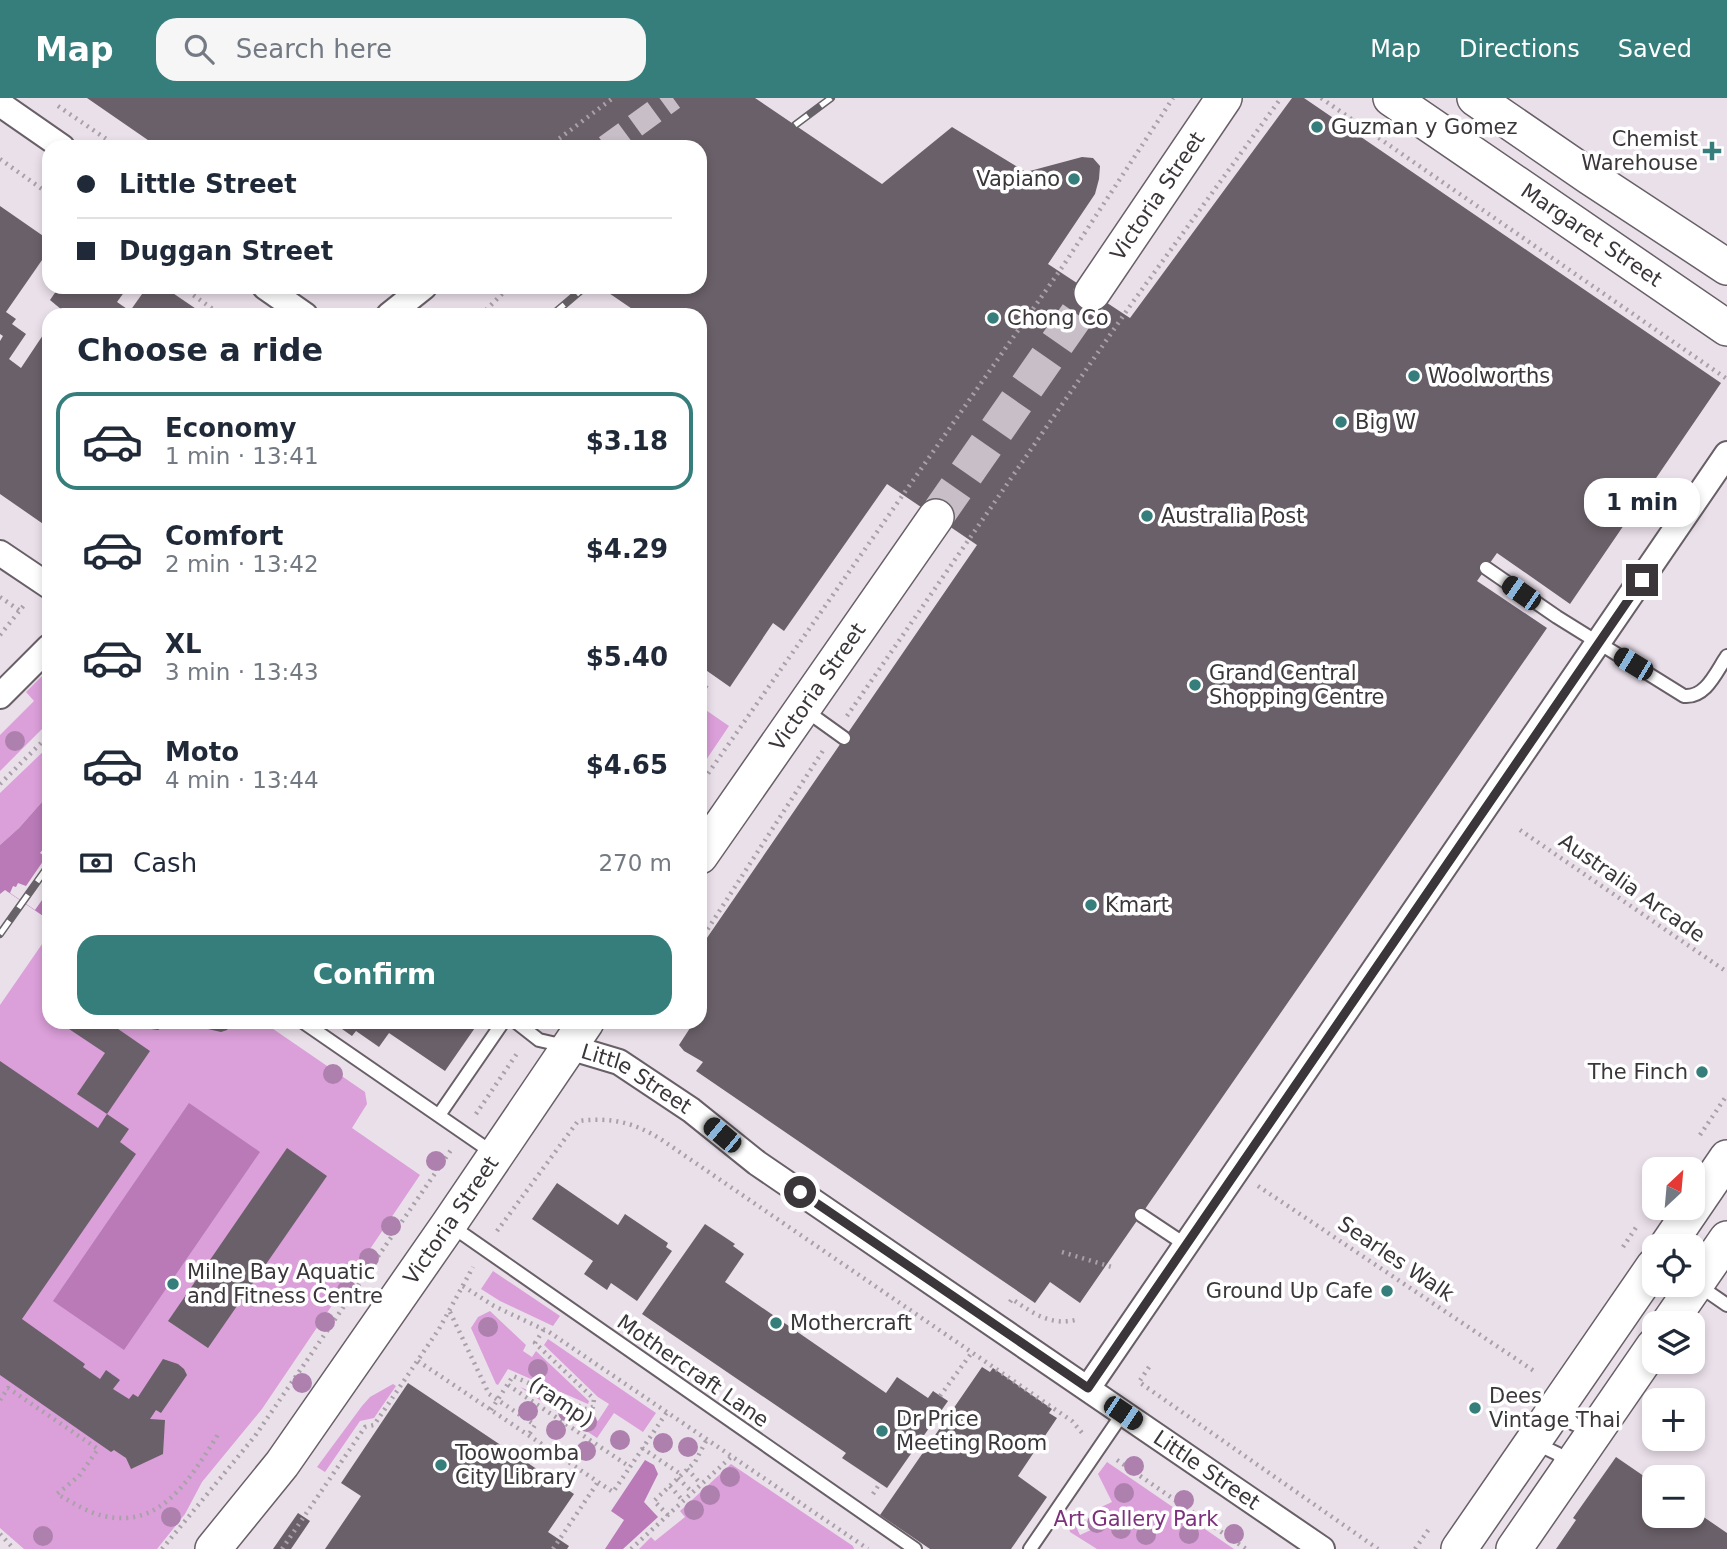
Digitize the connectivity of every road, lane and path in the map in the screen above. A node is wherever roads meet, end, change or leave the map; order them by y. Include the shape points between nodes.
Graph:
1 (613, 98) edge
2 (1172, 98) edge
3 (1224, 98) edge
4 (1281, 98) edge
5 (1321, 98) edge
6 (1391, 98) edge
7 (1478, 100) edge
8 (0, 104) edge
9 (57, 105) dead end
10 (52, 140) edge
11 (108, 140) edge
12 (557, 140) edge
13 (1455, 143) junction
14 (0, 159) edge
15 (42, 189) edge
16 (1727, 267) edge
17 (1092, 293) tunnel mouth
18 (192, 294) edge
19 (275, 294) edge
20 (415, 294) edge
21 (502, 294) edge
22 (212, 308) edge
23 (295, 308) edge
24 (398, 308) edge
25 (488, 308) edge
26 (1727, 328) edge
27 (1727, 379) edge
28 (1727, 454) edge
29 (936, 517) tunnel mouth
30 (0, 552) edge
31 (1486, 568) dead end
32 (42, 581) edge
33 (42, 590) edge
34 (0, 597) edge
35 (19, 610) junction
36 (0, 635) edge
37 (1599, 643) junction
38 (42, 654) edge
39 (1727, 656) edge
40 (0, 696) edge
41 (802, 708) junction
42 (840, 735) junction
43 (42, 742) edge
44 (707, 775) edge
45 (0, 784) edge
46 (1520, 830) dead end
47 (707, 846) edge
48 (707, 931) edge
49 (1727, 972) edge
50 (313, 1029) edge
51 (498, 1029) edge
52 (524, 1029) edge
53 (530, 1034) junction
54 (577, 1035) edge
55 (1727, 1095) edge
56 (439, 1115) junction
57 (463, 1132) junction
58 (1698, 1137) dead end
59 (496, 1154) junction
60 (1727, 1158) edge
61 (1237, 1171) junction
62 (1141, 1215) dead end
63 (449, 1224) junction
64 (1675, 1234) edge
65 (1727, 1239) edge
66 (1186, 1245) junction
67 (486, 1250) junction
68 (1062, 1252) dead end
69 (1115, 1268) dead end
70 (1705, 1271) edge
71 (1642, 1284) edge
72 (463, 1286) junction
73 (1705, 1290) edge
74 (1727, 1305) edge
75 (449, 1312) junction
76 (544, 1329) junction
77 (972, 1352) junction
78 (418, 1361) junction
79 (1642, 1363) edge
80 (1149, 1367) dead end
81 (1537, 1373) dead end
82 (508, 1385) junction
83 (1088, 1388) junction
84 (940, 1395) dead end
85 (0, 1400) edge
86 (498, 1400) junction
87 (1559, 1406) junction
88 (491, 1410) junction
89 (667, 1412) junction
90 (1123, 1413) junction
91 (1595, 1431) junction
92 (219, 1433) dead end
93 (528, 1436) junction
94 (707, 1439) junction
95 (1533, 1443) junction
96 (642, 1448) junction
97 (1099, 1448) junction
98 (732, 1456) junction
99 (630, 1467) junction
100 (687, 1469) junction
101 (1568, 1471) junction
102 (680, 1476) junction
103 (598, 1482) junction
104 (701, 1484) junction
105 (670, 1486) junction
106 (692, 1492) junction
107 (683, 1501) junction
108 (668, 1515) junction
109 (0, 1534) edge
110 (865, 1548) edge
111 (15, 1549) edge
112 (162, 1549) edge
113 (213, 1549) edge
114 (282, 1549) edge
115 (553, 1549) edge
116 (631, 1549) edge
117 (915, 1549) edge
118 (1030, 1549) edge
119 (1246, 1549) edge
120 (1322, 1549) edge
121 (1378, 1549) edge
122 (1460, 1549) edge
123 (1514, 1549) edge

1 - 12 path
2 - 44 path via 1063,266
3 - 17 street, Victoria Street
4 - 42 path via 1130,306
5 - 27 path
6 - 13 street, Margaret Street
7 - 13 street via 1463,115
7 - 16 street
8 - 10 street
9 - 11 path
13 - 26 street, Margaret Street
14 - 15 path
18 - 22 path
19 - 23 street
20 - 24 street
21 - 25 path
28 - 37 street
29 - 41 street, Victoria Street
30 - 32 street
31 - 37 lane
33 - 35 path
34 - 35 path
35 - 36 path
37 - 39 lane via 1684,696 1705,688
37 - 61 street
38 - 40 street
41 - 42 lane
41 - 47 street, Victoria Street
42 - 48 path
43 - 45 path
46 - 49 path, Australia Arcade
50 - 56 lane
51 - 56 lane
52 - 53 lane
53 - 54 lane via 539,1040
53 - 57 path
54 - 59 street, Victoria Street
54 - 83 street, Little Street
55 - 58 path
56 - 57 lane
57 - 59 lane
57 - 112 path via 255,1436
59 - 63 street, Victoria Street
60 - 64 street
61 - 66 street
61 - 81 path, Searles Walk
62 - 66 lane
63 - 67 lane, Mothercraft Lane
63 - 113 street, Victoria Street via 282,1464
65 - 70 street
66 - 83 street
67 - 72 path
67 - 77 path via 578,1121 607,1118 645,1129
67 - 117 lane, Mothercraft Lane
68 - 69 path
71 - 87 street
72 - 75 path
72 - 76 path
73 - 74 lane
75 - 78 path
75 - 86 path via 489,1394
76 - 82 path, (ramp) via 535,1343 594,1399 593,1407 586,1409 513,1376
76 - 89 path
77 - 84 path
77 - 97 path via 1072,1421
78 - 88 path
78 - 114 path via 374,1425 365,1427
79 - 91 street
80 - 121 path via 1139,1382
82 - 86 path
82 - 99 path, (ramp)
83 - 90 street, Little Street
85 - 92 path via 8,1388 98,1449 79,1476 57,1494 107,1516 145,1514 163,1505 184,1486
86 - 88 path
86 - 93 path via 535,1425
87 - 91 lane via 1574,1424
87 - 95 street
88 - 93 path
89 - 94 path
89 - 96 path
90 - 97 lane
90 - 120 street, Little Street
91 - 101 street
93 - 103 path
94 - 98 path
94 - 100 path
95 - 101 lane via 1558,1454
95 - 122 street
96 - 99 path
96 - 102 path
97 - 118 lane
97 - 119 path
98 - 104 path
98 - 110 path
99 - 103 path via 612,1492
100 - 102 path
100 - 104 path
101 - 123 street
102 - 105 path
102 - 106 path
103 - 115 path
104 - 106 path
105 - 107 path
105 - 108 path via 654,1501
106 - 107 path
107 - 108 path
108 - 116 path
109 - 111 path

